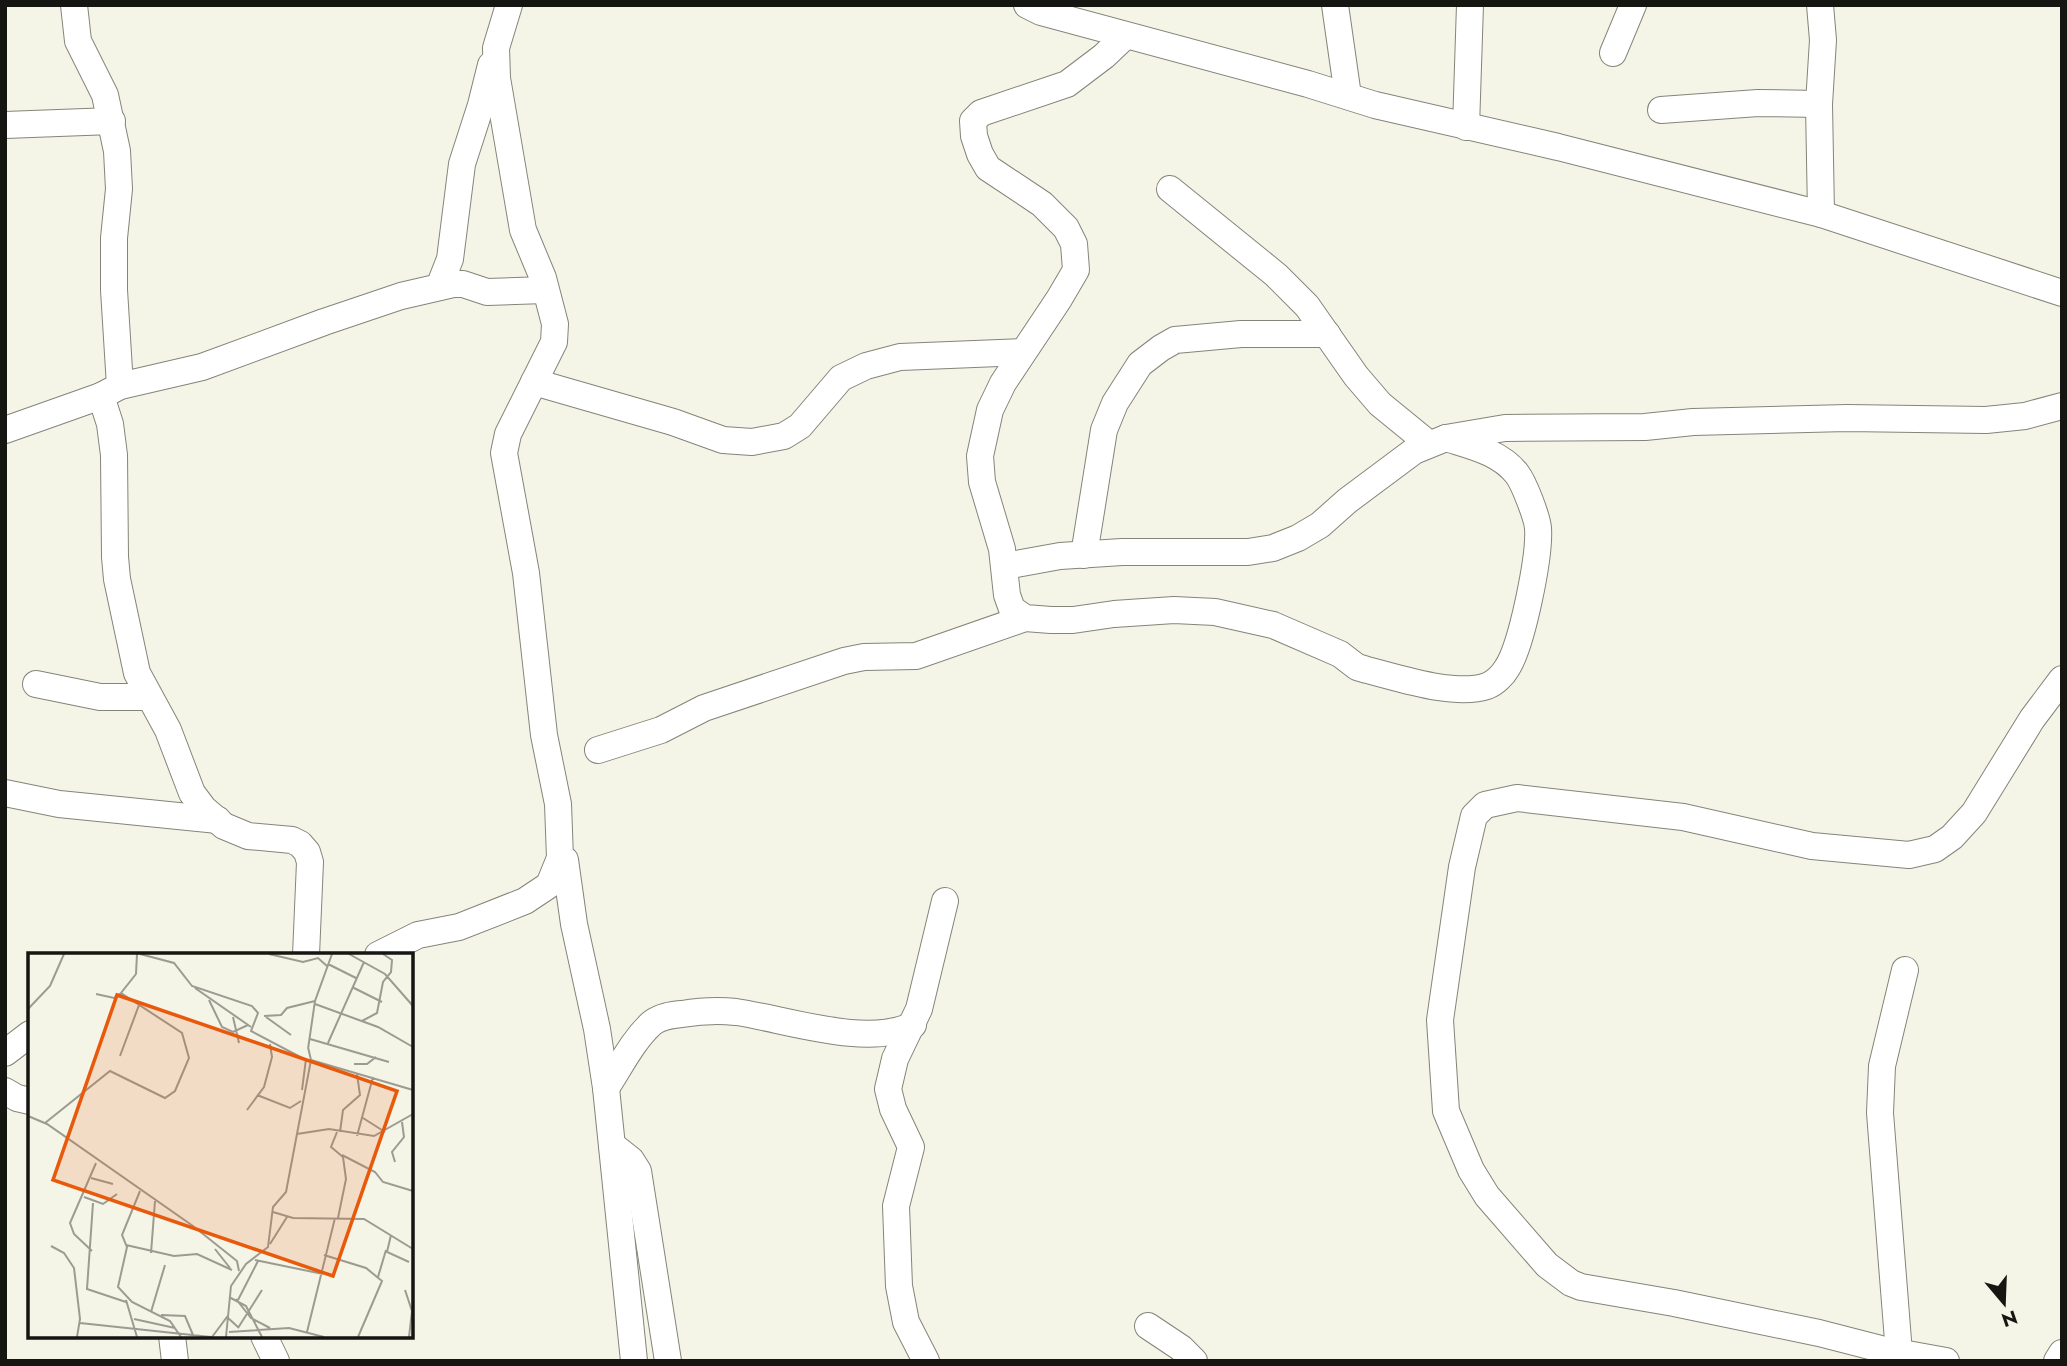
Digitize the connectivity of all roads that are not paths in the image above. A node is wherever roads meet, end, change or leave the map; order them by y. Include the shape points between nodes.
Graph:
1 (74, 5) edge
2 (509, 5) edge
3 (1027, 5) edge
4 (1335, 5) edge
5 (1470, 5) edge
6 (1633, 5) edge
7 (1820, 5) edge
8 (1125, 36) junction
9 (496, 48) junction
10 (1613, 52) dead end
11 (1348, 96) junction
12 (1819, 104) junction
13 (1661, 110) dead end
14 (112, 121) junction
15 (5, 125) edge
16 (1466, 127) junction
17 (1170, 189) dead end
18 (1821, 214) junction
19 (439, 287) junction
20 (545, 290) junction
21 (2062, 293) edge
22 (1327, 334) junction
23 (1023, 352) junction
24 (534, 382) junction
25 (111, 391) junction
26 (2062, 406) edge
27 (5, 430) edge
28 (1438, 441) junction
29 (1084, 555) junction
30 (1005, 566) junction
31 (1025, 618) junction
32 (2062, 679) edge
33 (36, 684) dead end
34 (149, 697) junction
35 (598, 750) dead end
36 (5, 793) edge
37 (218, 820) junction
38 (560, 858) junction
39 (945, 901) dead end
40 (306, 953) edge
41 (382, 953) edge
42 (1905, 970) dead end
43 (913, 1025) junction
44 (28, 1036) edge
45 (5, 1053) edge
46 (606, 1088) junction
47 (5, 1091) edge
48 (28, 1101) edge
49 (612, 1145) junction
50 (1148, 1325) dead end
51 (172, 1338) edge
52 (265, 1338) edge
53 (1899, 1353) junction
54 (2062, 1353) edge
55 (175, 1361) edge
56 (276, 1361) edge
57 (634, 1361) edge
58 (668, 1361) edge
59 (926, 1361) edge
60 (1195, 1361) edge
61 (1945, 1361) edge
62 (2057, 1361) edge

1 - 14 street via 78,41 105,94
2 - 9 street
3 - 8 street
4 - 11 street
5 - 16 street
6 - 10 street
7 - 12 street
8 - 11 street
8 - 23 street via 1067,84 981,113 973,121 974,136 988,168 1042,204 1066,228 1074,244 1076,270
9 - 19 street via 462,164 450,259
9 - 20 street via 523,230
11 - 16 street
12 - 13 street
12 - 18 street
14 - 15 street
14 - 25 street via 118,176
16 - 18 street
17 - 22 street via 1276,275
18 - 21 street
19 - 20 street via 463,284 506,293
19 - 25 street via 361,309 202,367
20 - 24 street via 555,324 554,342
22 - 28 street via 1380,404
22 - 29 street via 1175,340 1140,364 1104,430
23 - 24 street via 900,357 866,366 842,378 800,426 784,436 752,442 723,440
23 - 30 street via 990,410 981,456 982,482
24 - 38 street via 508,434 504,453 558,804
25 - 27 street
25 - 34 street via 117,579 134,663
26 - 28 street via 1986,420 1847,418 1506,428
28 - 29 street via 1414,451 1320,526 1273,548
28 - 31 street via 1488,451 1516,472 1538,526 1536,562 1520,634 1507,668 1489,685 1440,688 1367,670 1273,625 1215,612 1174,610 1073,620
29 - 30 street
30 - 31 street via 1008,601
31 - 35 street via 916,656 844,661
32 - 53 street via 1974,813 1935,849 1909,855 1812,846 1683,817 1517,798 1485,805 1474,816 1471,828 1440,1020 1446,1111 1487,1196 1547,1265 1581,1287
33 - 34 street via 100,697
34 - 37 street via 168,730 192,793
36 - 37 street via 59,804
37 - 40 street via 248,836 292,840 307,852
38 - 41 street via 549,886 525,901 459,927 418,935
38 - 46 street via 565,860
39 - 43 street
42 - 53 street via 1882,1066 1880,1113
43 - 46 street via 877,1033 830,1030 728,1011 665,1016 653,1022 637,1041
43 - 59 street via 895,1059 888,1089 892,1110 911,1147 896,1206 901,1306
44 - 45 street
46 - 49 street
47 - 48 street
49 - 57 street
49 - 58 street via 638,1171
50 - 60 street
51 - 55 street
52 - 56 street
53 - 61 street
54 - 62 street

